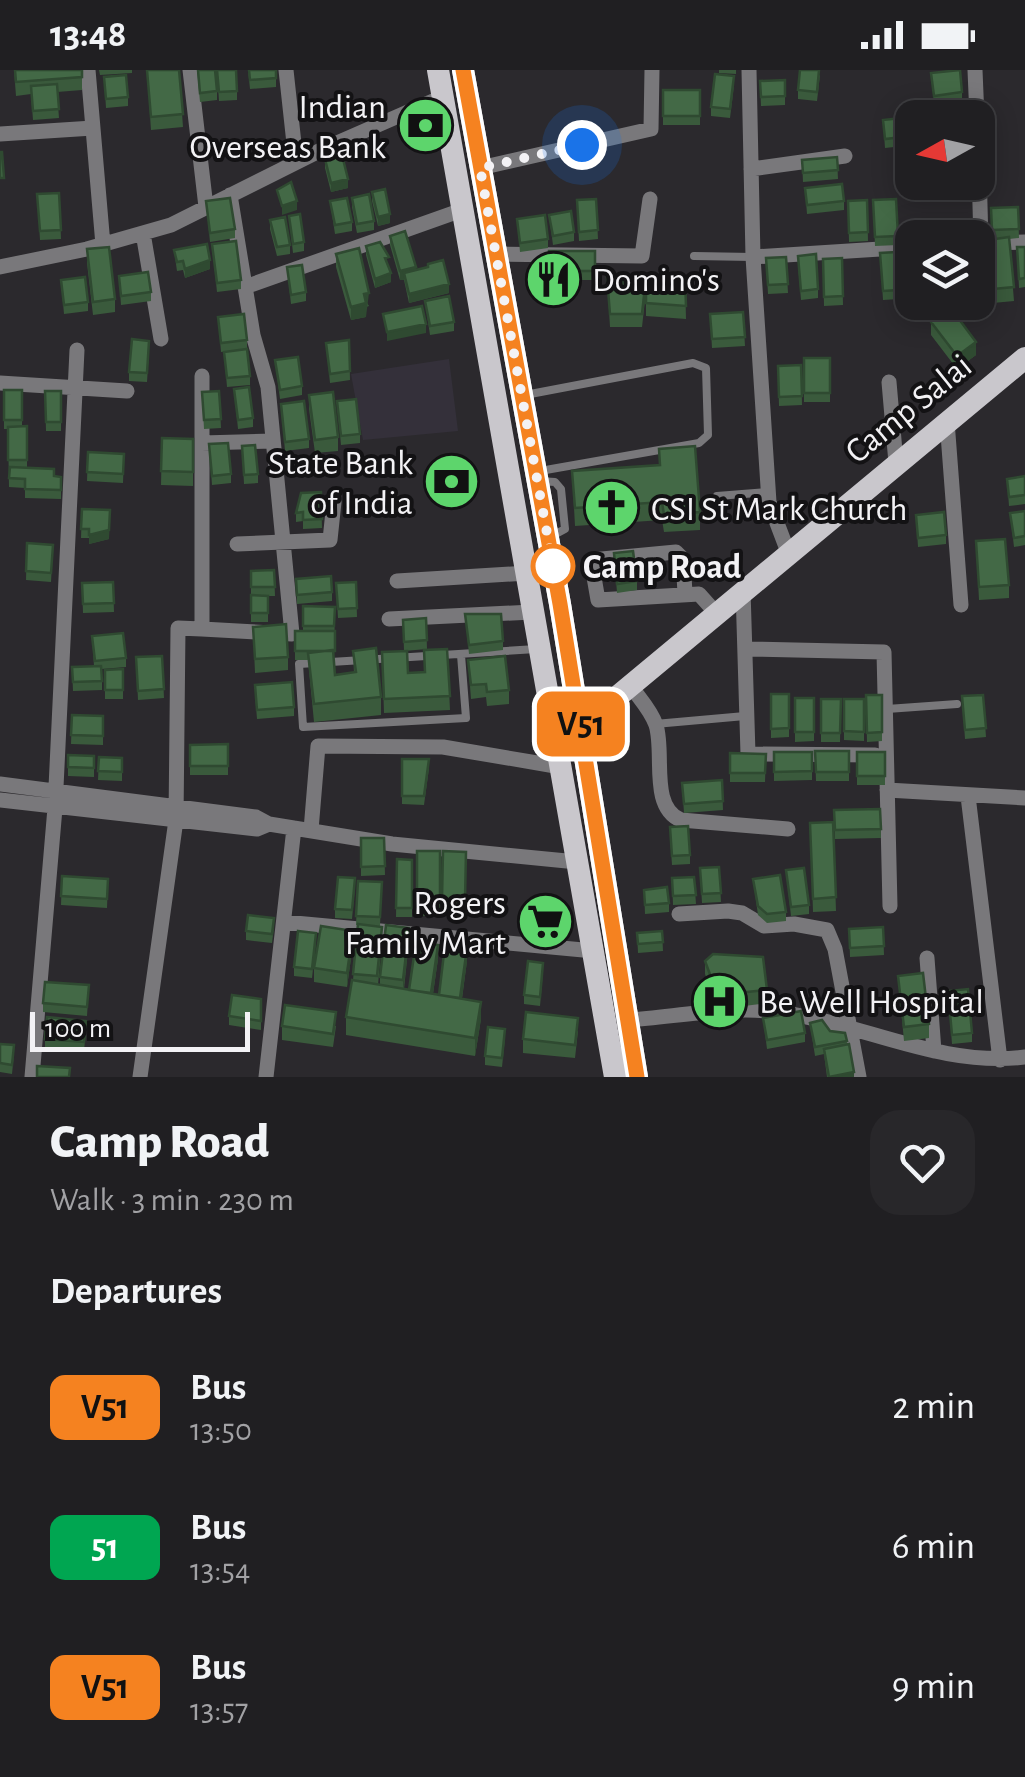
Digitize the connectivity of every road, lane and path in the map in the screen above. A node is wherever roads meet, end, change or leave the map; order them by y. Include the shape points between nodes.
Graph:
1 (88, 70) edge
2 (190, 70) edge
3 (286, 70) edge
4 (438, 70) edge
5 (463, 70) edge
6 (652, 70) edge
7 (748, 70) edge
8 (976, 70) edge
9 (442, 98) junction
10 (977, 100) edge
11 (93, 128) junction
12 (0, 134) edge
13 (845, 156) dead end
14 (296, 162) junction
15 (480, 168) junction
16 (751, 169) junction
17 (230, 195) junction
18 (650, 198) dead end
19 (206, 208) junction
20 (462, 210) junction
21 (143, 233) junction
22 (1025, 242) edge
23 (995, 243) edge
24 (103, 245) junction
25 (895, 248) edge
26 (496, 254) junction
27 (694, 256) dead end
28 (753, 257) junction
29 (0, 267) edge
30 (245, 287) junction
31 (161, 339) dead end
32 (77, 350) dead end
33 (1025, 358) edge
34 (202, 376) dead end
35 (0, 382) edge
36 (889, 382) dead end
37 (74, 386) junction
38 (127, 390) dead end
39 (522, 396) junction
40 (288, 408) edge
41 (270, 411) junction
42 (948, 421) junction
43 (274, 441) junction
44 (202, 443) junction
45 (896, 463) junction
46 (537, 476) junction
47 (768, 492) junction
48 (718, 496) dead end
49 (334, 502) dead end
50 (283, 540) junction
51 (237, 544) dead end
52 (788, 552) junction
53 (526, 573) junction
54 (396, 581) dead end
55 (744, 590) junction
56 (685, 594) junction
57 (596, 599) junction
58 (560, 604) junction
59 (961, 605) dead end
60 (532, 612) junction
61 (716, 613) junction
62 (389, 618) dead end
63 (202, 629) junction
64 (538, 649) junction
65 (747, 649) junction
66 (461, 655) junction
67 (630, 685) junction
68 (958, 704) edge
69 (887, 710) junction
70 (748, 716) junction
71 (655, 724) junction
72 (582, 726) junction
73 (554, 732) junction
74 (888, 755) junction
75 (561, 767) junction
76 (0, 784) edge
77 (887, 790) junction
78 (968, 796) junction
79 (1025, 798) edge
80 (0, 800) edge
81 (56, 800) junction
82 (176, 814) junction
83 (302, 829) junction
84 (788, 830) dead end
85 (578, 862) junction
86 (890, 906) dead end
87 (678, 914) dead end
88 (284, 922) junction
89 (594, 952) junction
90 (926, 958) dead end
91 (629, 1020) junction
92 (846, 1026) junction
93 (934, 1051) junction
94 (1025, 1057) edge
95 (1000, 1060) junction
96 (32, 1077) edge
97 (140, 1077) edge
98 (266, 1077) edge
99 (615, 1077) edge
100 (638, 1077) edge
101 (858, 1077) edge

1 - 11 street
2 - 19 street
3 - 14 street
4 - 9 main road
5 - 15 main road
6 - 15 street via 651,129
7 - 16 street
8 - 10 street
9 - 14 street
9 - 20 main road
11 - 12 street
11 - 24 street
13 - 16 street
14 - 17 street
15 - 26 main road
16 - 28 street
17 - 19 street
17 - 30 street
18 - 26 street via 642,256
19 - 21 street
20 - 30 street
20 - 53 main road
21 - 24 street
21 - 31 street
22 - 23 street
24 - 29 street
25 - 28 street
26 - 39 main road
27 - 28 lane
28 - 47 street
30 - 41 street
32 - 37 street
33 - 42 main road, Camp Salai
34 - 44 street
35 - 37 street
36 - 45 street
37 - 38 street
37 - 81 street
39 - 46 main road
39 - 46 lane via 693,363 706,368 708,435 700,443
40 - 41 street
41 - 43 street
42 - 45 main road, Camp Salai
42 - 59 street
43 - 44 street
43 - 50 street
44 - 63 street
45 - 52 main road, Camp Salai
46 - 58 main road
47 - 48 lane
47 - 52 street
49 - 50 street via 333,538
50 - 51 street
50 - 63 street via 292,634
52 - 55 main road, Camp Salai
53 - 54 street
53 - 60 main road
55 - 61 main road, Camp Salai
55 - 65 street
56 - 57 street
56 - 57 street via 676,552 591,560
56 - 61 street via 704,596
57 - 58 street
58 - 72 main road
60 - 62 street
60 - 64 main road
61 - 67 main road, Camp Salai
63 - 82 street via 178,628
64 - 66 lane
64 - 73 main road
65 - 69 street via 884,652
65 - 70 street
66 - 66 lane via 299,664 303,727 466,718
67 - 71 street
67 - 72 main road, Camp Salai
68 - 69 lane
69 - 74 street
70 - 71 lane
70 - 74 street via 748,754
71 - 84 street via 670,814
72 - 73 main road, Camp Salai
72 - 91 main road
73 - 75 main road
74 - 77 street
75 - 83 street via 443,747 318,746
75 - 85 main road
76 - 81 street
77 - 78 street
77 - 86 street
78 - 79 street
78 - 95 street
80 - 81 street
81 - 82 street
81 - 96 street
82 - 83 street via 258,829
82 - 97 street
83 - 85 street
83 - 88 street
85 - 89 main road
87 - 92 street via 742,912 764,926 827,930 836,949
88 - 89 street
88 - 98 street
89 - 99 main road
90 - 93 street
91 - 92 street via 766,1011
91 - 100 main road
92 - 93 street
92 - 101 street
93 - 95 street
94 - 95 street

